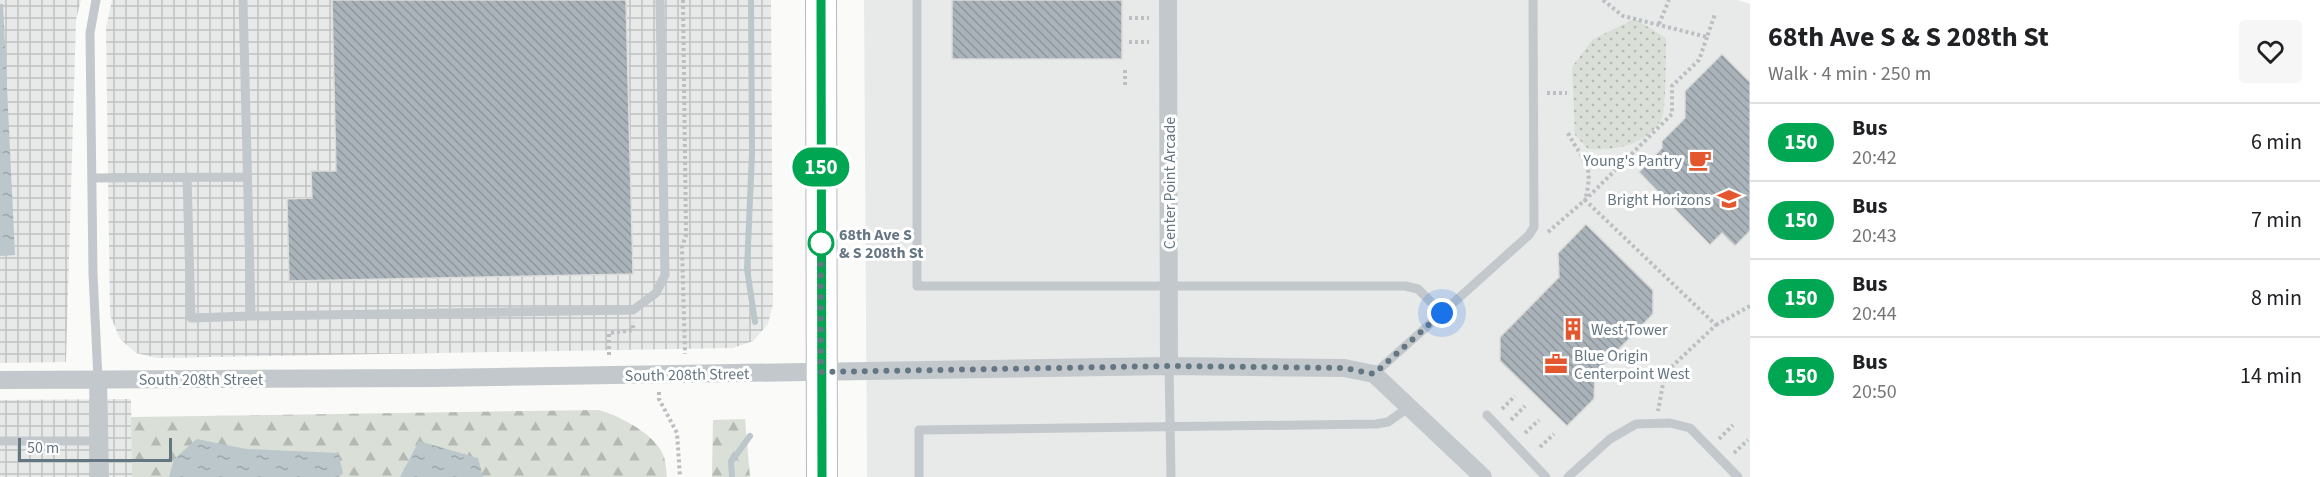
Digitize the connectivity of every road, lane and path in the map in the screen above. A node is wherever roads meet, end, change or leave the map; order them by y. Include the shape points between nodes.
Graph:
1 (96, 0) edge
2 (243, 0) edge
3 (660, 0) edge
4 (683, 0) edge
5 (821, 0) edge
6 (917, 0) edge
7 (1168, 0) edge
8 (1533, 0) edge
9 (1602, 0) edge
10 (1669, 0) edge
11 (1715, 14) dead end
12 (1129, 18) dead end
13 (1149, 18) dead end
14 (1659, 25) junction
15 (1707, 37) junction
16 (1129, 42) dead end
17 (1150, 42) dead end
18 (1125, 68) dead end
19 (1125, 85) dead end
20 (1545, 93) dead end
21 (1567, 93) dead end
22 (1568, 133) dead end
23 (187, 177) junction
24 (247, 177) junction
25 (92, 178) junction
26 (1585, 200) junction
27 (1547, 233) dead end
28 (1169, 285) junction
29 (1750, 306) edge
30 (633, 310) junction
31 (1442, 313) junction
32 (251, 316) junction
33 (1716, 325) junction
34 (685, 354) dead end
35 (609, 356) dead end
36 (1169, 366) junction
37 (821, 372) junction
38 (1374, 374) junction
39 (0, 380) edge
40 (98, 380) junction
41 (1515, 396) dead end
42 (659, 399) dead end
43 (1525, 406) dead end
44 (1410, 407) junction
45 (1502, 409) dead end
46 (1487, 415) dead end
47 (1511, 420) dead end
48 (1539, 420) dead end
49 (1655, 423) junction
50 (1733, 425) dead end
51 (1170, 426) junction
52 (1525, 433) dead end
53 (1554, 434) dead end
54 (1719, 439) dead end
55 (1748, 440) dead end
56 (0, 441) edge
57 (99, 441) junction
58 (1540, 447) dead end
59 (1734, 453) dead end
60 (100, 477) edge
61 (680, 477) edge
62 (822, 477) edge
63 (919, 477) edge
64 (1171, 477) edge
65 (1483, 477) edge
66 (1546, 477) edge
67 (1568, 477) edge
68 (1738, 477) edge

1 - 25 lane via 90,33
2 - 24 lane
3 - 30 lane via 665,274 656,293
4 - 34 path
5 - 37 main road
6 - 28 lane via 917,285
7 - 28 street, Center Point Arcade
8 - 31 lane via 1534,226 1529,235
9 - 14 path via 1623,16
10 - 14 path
11 - 15 path
12 - 13 path
14 - 15 path
15 - 26 path via 1699,60 1672,86 1672,114
16 - 17 path
18 - 19 path
20 - 21 path
22 - 26 path via 1589,170
23 - 24 lane
23 - 25 lane
23 - 32 lane via 191,318
24 - 32 lane
25 - 40 lane
26 - 27 path
26 - 33 path
28 - 31 lane via 1405,286 1418,289
28 - 36 street, Center Point Arcade
29 - 33 path
30 - 32 lane
30 - 35 path via 633,330 609,333
31 - 38 lane
33 - 49 path via 1665,373
36 - 37 street, South 208th Street
36 - 38 street, South 208th Street via 1344,368
36 - 51 lane
37 - 40 street, South 208th Street
37 - 62 main road
38 - 44 street
39 - 40 street, South 208th Street
40 - 57 street
41 - 45 path
42 - 61 path via 677,433
43 - 47 path
44 - 51 lane via 1388,422 1376,424
44 - 65 street
46 - 66 lane
48 - 52 path
49 - 67 lane via 1636,424 1610,439
49 - 68 lane via 1690,428
50 - 54 path
51 - 63 lane via 919,430
51 - 64 lane
53 - 58 path
55 - 59 path
56 - 57 lane
57 - 60 street

